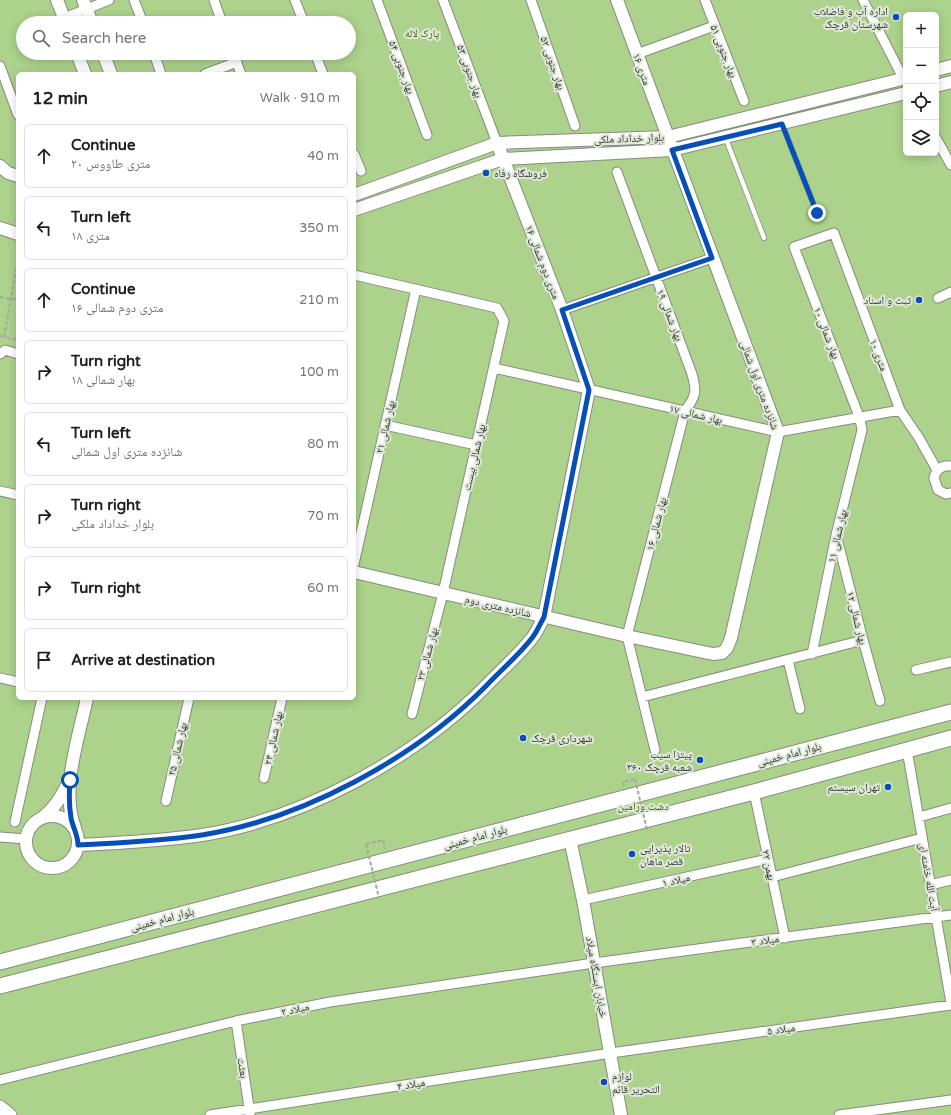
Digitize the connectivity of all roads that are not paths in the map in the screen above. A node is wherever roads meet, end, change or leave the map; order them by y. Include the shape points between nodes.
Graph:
1 (57, 0) edge
2 (109, 0) edge
3 (134, 0) edge
4 (214, 0) edge
5 (377, 0) edge
6 (443, 0) edge
7 (531, 0) edge
8 (617, 0) edge
9 (705, 0) edge
10 (863, 0) edge
11 (298, 1) edge
12 (85, 4) edge
13 (63, 16) edge
14 (70, 16) edge
15 (89, 16) edge
16 (140, 16) edge
17 (220, 16) edge
18 (302, 16) edge
19 (714, 26) junction
20 (637, 54) junction
21 (80, 60) edge
22 (106, 60) edge
23 (156, 60) edge
24 (318, 60) edge
25 (237, 62) joint
26 (0, 66) edge
27 (951, 66) edge
28 (939, 69) edge
29 (84, 72) edge
30 (110, 72) edge
31 (160, 72) edge
32 (210, 72) edge
33 (240, 72) edge
34 (322, 72) edge
35 (903, 76) edge
36 (903, 78) edge
37 (951, 82) edge
38 (939, 85) edge
39 (903, 94) edge
40 (744, 101) dead end
41 (16, 110) edge
42 (782, 124) junction
43 (575, 126) dead end
44 (427, 135) dead end
45 (668, 137) junction
46 (725, 138) junction
47 (496, 143) junction
48 (939, 144) edge
49 (672, 150) junction
50 (356, 159) edge
51 (503, 159) junction
52 (951, 166) edge
53 (361, 171) dead end
54 (617, 172) dead end
55 (356, 194) edge
56 (356, 209) edge
57 (817, 213) dead end
58 (1, 228) edge
59 (16, 233) edge
60 (764, 238) dead end
61 (794, 247) joint
62 (712, 258) junction
63 (356, 275) edge
64 (656, 277) junction
65 (416, 289) junction
66 (951, 292) edge
67 (938, 298) dead end
68 (562, 310) junction
69 (16, 353) edge
70 (0, 354) edge
71 (494, 368) junction
72 (589, 390) junction
73 (900, 410) junction
74 (685, 411) junction
75 (860, 419) junction
76 (385, 425) junction
77 (778, 432) junction
78 (476, 445) junction
79 (951, 466) edge
80 (937, 470) junction
81 (0, 491) edge
82 (951, 493) edge
83 (16, 495) edge
84 (836, 535) junction
85 (356, 555) edge
86 (356, 572) edge
87 (443, 593) junction
88 (544, 617) junction
89 (627, 636) junction
90 (863, 640) junction
91 (713, 654) joint
92 (812, 654) junction
93 (788, 660) junction
94 (951, 662) edge
95 (916, 670) dead end
96 (0, 678) edge
97 (16, 682) edge
98 (642, 697) junction
99 (42, 700) edge
100 (88, 700) edge
101 (189, 700) edge
102 (282, 700) edge
103 (880, 701) dead end
104 (800, 710) dead end
105 (951, 712) edge
106 (412, 714) dead end
107 (951, 738) edge
108 (654, 750) dead end
109 (907, 750) junction
110 (264, 778) dead end
111 (70, 780) junction
112 (754, 792) junction
113 (166, 801) dead end
114 (951, 808) edge
115 (919, 817) junction
116 (42, 818) junction
117 (15, 822) dead end
118 (75, 828) junction
119 (0, 837) edge
120 (922, 838) junction
121 (26, 839) junction
122 (570, 839) junction
123 (78, 845) junction
124 (768, 859) junction
125 (772, 877) junction
126 (951, 880) edge
127 (930, 884) junction
128 (583, 900) junction
129 (951, 915) edge
130 (936, 917) junction
131 (785, 938) junction
132 (0, 962) edge
133 (594, 963) junction
134 (0, 986) edge
135 (951, 1004) edge
136 (236, 1021) junction
137 (611, 1053) junction
138 (0, 1080) edge
139 (951, 1100) edge
140 (0, 1107) edge
141 (249, 1112) edge
142 (10, 1115) edge
143 (210, 1115) edge
144 (621, 1115) edge
145 (839, 1115) edge

1 - 13 street
2 - 12 street
3 - 16 street
4 - 17 street
5 - 44 street, بهار جنوبی ۵۴
6 - 47 street, بهار جنوبی ۵۳
7 - 43 street, بهار جنوبی ۵۲
8 - 20 street, ۱۶ متری
9 - 19 street, بهار جنوبی ۵۱
10 - 35 street
11 - 18 street
12 - 14 street
12 - 15 street
19 - 20 street
19 - 40 street, بهار جنوبی ۵۱
20 - 45 street, ۱۶ متری
21 - 29 street
22 - 30 street
23 - 31 street
24 - 34 street
25 - 32 street
25 - 33 street
26 - 41 street
27 - 28 street
36 - 45 street, بلوار خداداد ملکی
37 - 38 street
39 - 42 street, بلوار خداداد ملکی
42 - 46 street, بلوار خداداد ملکی
42 - 57 lane
45 - 47 street, بلوار خداداد ملکی
45 - 49 street, شانزده متری اول شمالی
46 - 49 street, بلوار خداداد ملکی
46 - 60 lane
47 - 51 street, ۱۶ متری دوم شمالی
47 - 55 street, بلوار خداداد ملکی
48 - 52 street
49 - 51 street, بلوار خداداد ملکی
49 - 62 street, شانزده متری اول شمالی
50 - 53 street
51 - 56 street, بلوار خداداد ملکی
51 - 68 street, ۱۶ متری دوم شمالی
54 - 64 street, بهار شمالی ۱۹
58 - 59 street
61 - 73 street, ۱۰ متری via 834,233
61 - 75 street, بهار شمالی ۱۰
62 - 64 street
62 - 77 street, شانزده متری اول شمالی
63 - 65 street
64 - 68 street
64 - 74 street, بهار شمالی ۱۹ via 696,388 694,400
65 - 71 street, بهار شمالی بیست via 497,308 504,321
65 - 76 street, بهار شمالی ۲۱
66 - 67 street
68 - 72 street, ۱۶ متری دوم شمالی
69 - 70 street via 5,350
71 - 72 street, بهار شمالی ۱۷
71 - 78 street, بهار شمالی بیست
72 - 74 street, بهار شمالی ۱۷
72 - 88 street, ۱۶ متری دوم شمالی
73 - 75 street, بهار شمالی ۱۷
73 - 80 street, ۱۰ متری via 920,438
74 - 77 street, بهار شمالی ۱۷
74 - 89 street, بهار شمالی ۱۶
75 - 77 street, بهار شمالی ۱۷
75 - 84 street, بهار شمالی ۱۱ via 862,430
76 - 78 street
76 - 85 street, بهار شمالی ۲۱
77 - 91 street, شانزده متری اول شمالی via 731,638 722,653
78 - 87 street, بهار شمالی بیست
79 - 80 street
80 - 82 street via 934,478 935,487 942,493
81 - 83 street
84 - 90 street, بهار شمالی ۱۲
84 - 92 street, بهار شمالی ۱۱
86 - 87 street, شانزده متری دوم
87 - 88 street, شانزده متری دوم
87 - 106 street, بهار شمالی ۲۳
88 - 89 street, شانزده متری دوم
88 - 123 street, ۱۶ متری دوم شمالی via 532,638 469,703 404,754 333,793 267,819 203,835 132,843
89 - 91 street, شانزده متری دوم
89 - 98 street
90 - 92 street
90 - 103 street, بهار شمالی ۱۲
92 - 93 street
93 - 98 street
93 - 104 street
94 - 95 street
96 - 97 street
98 - 108 street
99 - 117 street
100 - 111 street
101 - 113 street, بهار شمالی ۲۵
102 - 110 street, بهار شمالی ۲۴
105 - 132 main road, بلوار امام خمینی
107 - 109 main road
109 - 112 main road
109 - 115 street, آیت الله خامنه ای
111 - 116 street via 57,803
111 - 118 street via 70,809
112 - 122 main road
112 - 124 street, ۲۲ بهمن
114 - 115 street
115 - 120 street, آیت الله خامنه ای
116 - 118 street via 60,817
116 - 121 street via 34,823
118 - 123 street
119 - 121 street
120 - 125 street
120 - 127 street, آیت الله خامنه ای
121 - 123 street via 32,858 49,868 62,866 72,860
122 - 128 street, خیابان ایستگاه میلاد
122 - 134 main road
124 - 125 street, ۲۲ بهمن
124 - 128 street, میلاد ۱
125 - 131 street, ۲۲ بهمن
126 - 127 street
127 - 130 street, آیت الله خامنه ای
128 - 133 street, خیابان ایستگاه میلاد
129 - 130 street, میلاد ۳
130 - 131 street, میلاد ۳
130 - 135 street, آیت الله خامنه ای
131 - 133 street, میلاد ۳
133 - 136 street, میلاد ۲ via 330,1002
133 - 137 street, خیابان ایستگاه میلاد
135 - 137 street, میلاد ۵
136 - 138 street, میلاد ۲
136 - 141 street, بعثت
137 - 141 street, میلاد ۴
137 - 144 street, خیابان ایستگاه میلاد
139 - 145 street
140 - 142 main road
141 - 143 street, میلاد ۴

